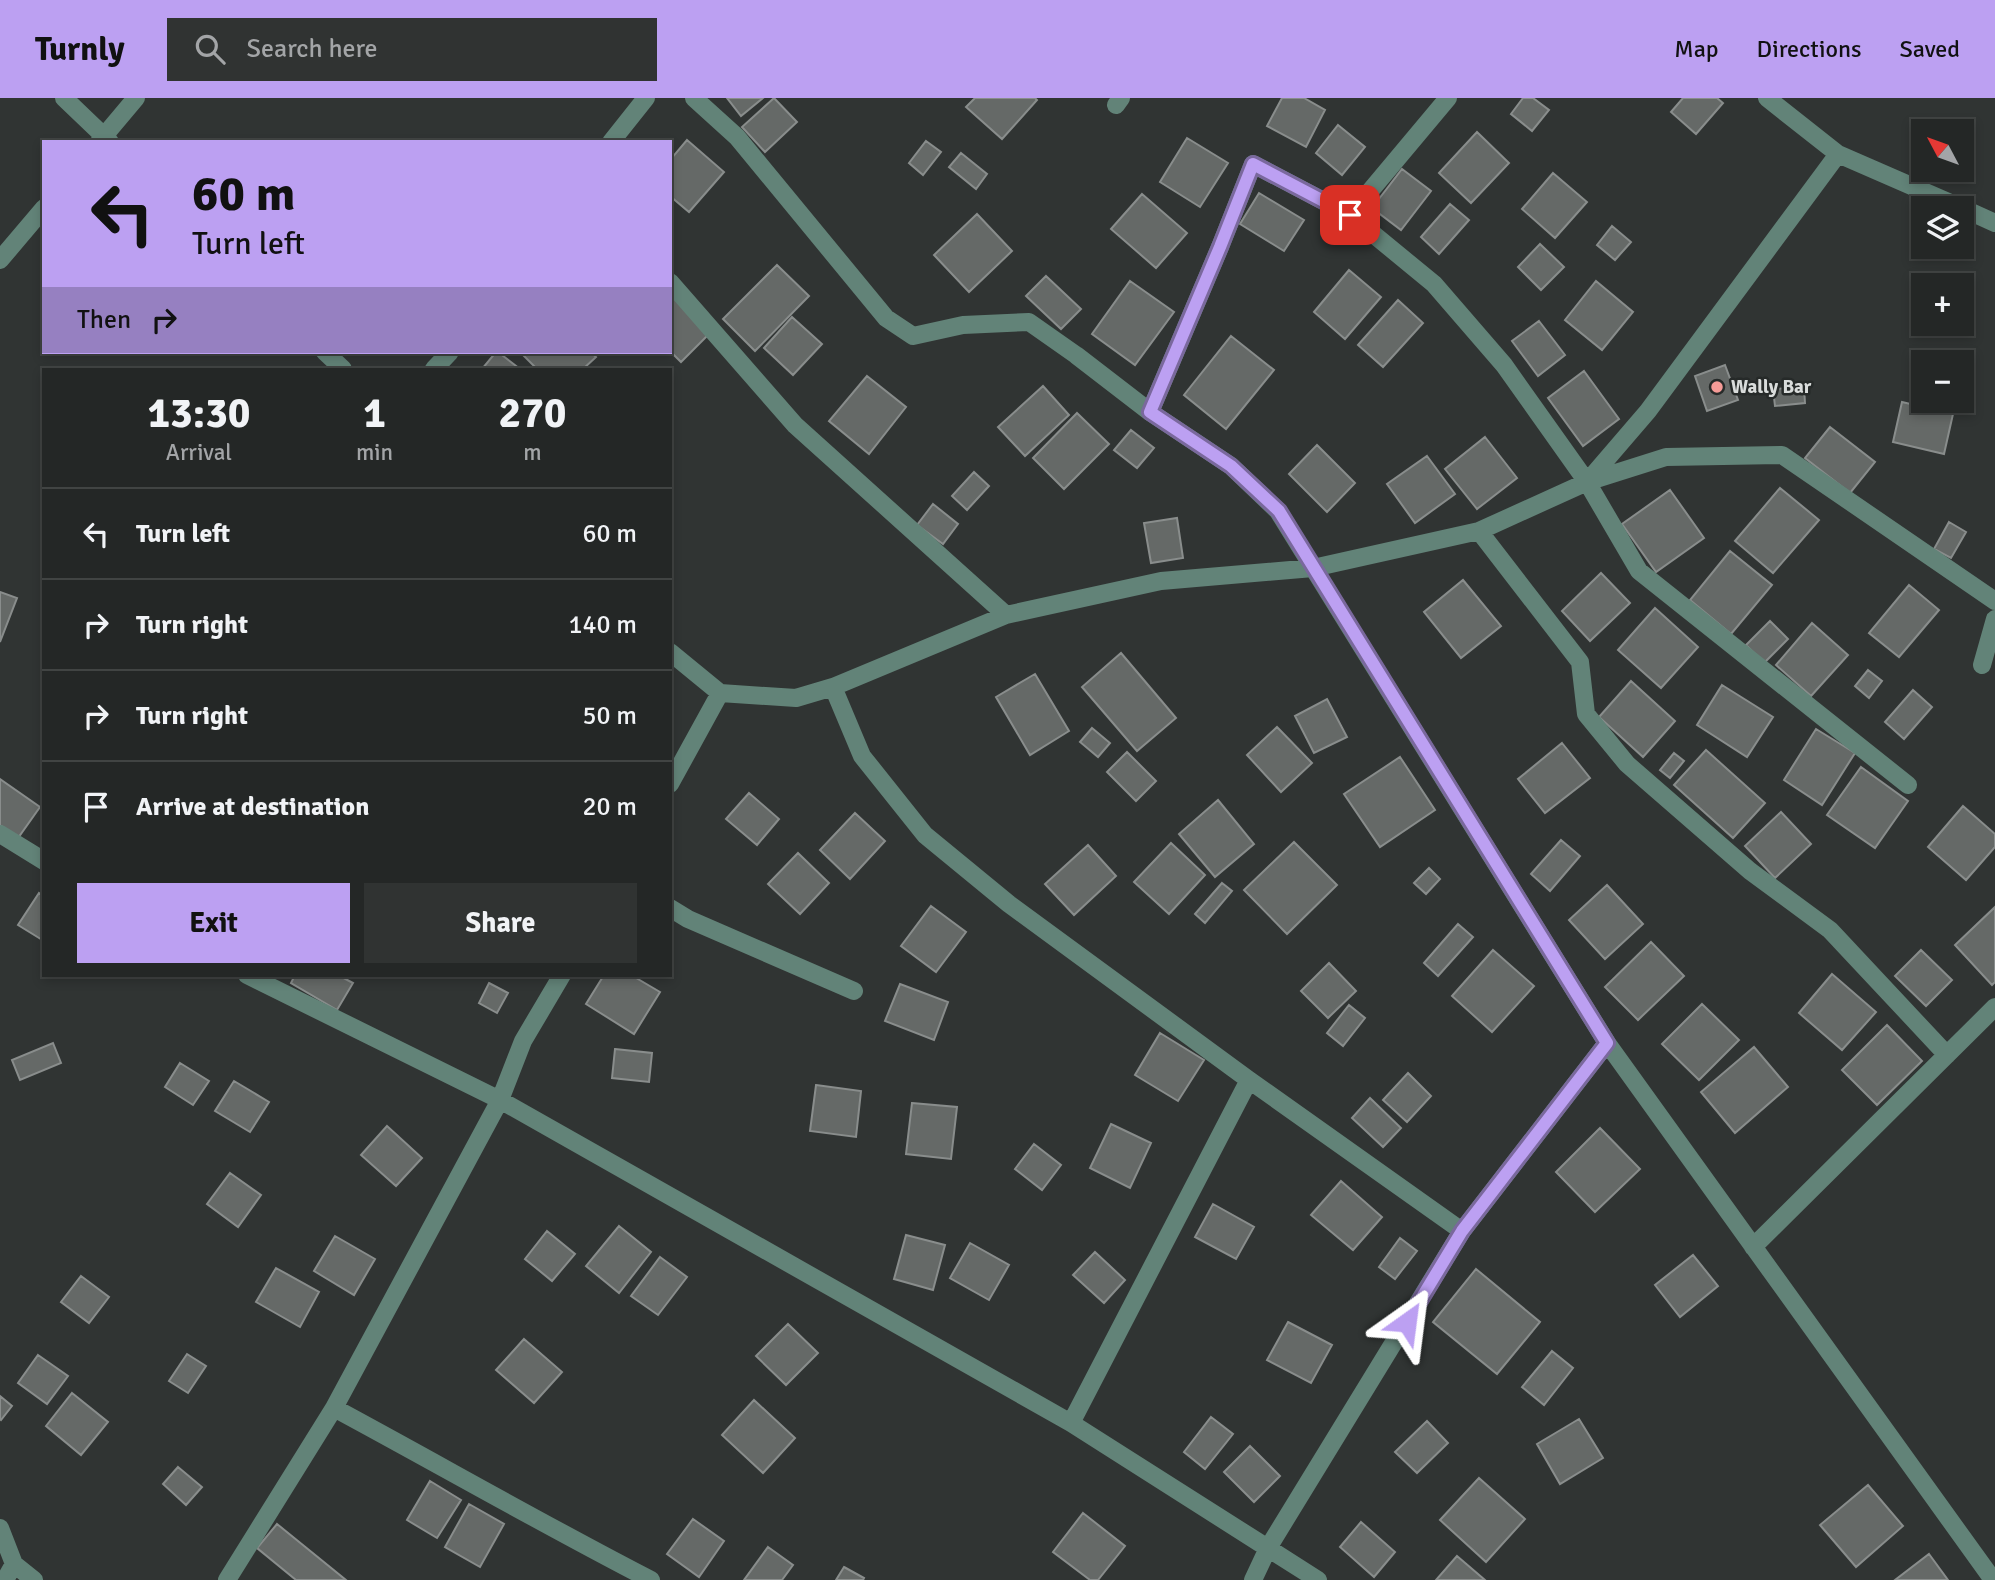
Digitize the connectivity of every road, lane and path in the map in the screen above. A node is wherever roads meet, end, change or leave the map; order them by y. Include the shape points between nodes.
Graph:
1 (64, 98) edge
2 (136, 98) edge
3 (646, 98) edge
4 (694, 98) edge
5 (1448, 98) edge
6 (1767, 98) edge
7 (104, 140) edge
8 (613, 140) edge
9 (1838, 154) junction
10 (1934, 196) edge
11 (42, 210) edge
12 (1974, 213) edge
13 (1350, 215) junction
14 (1995, 223) edge
15 (0, 260) edge
16 (672, 284) edge
17 (327, 354) edge
18 (448, 354) edge
19 (342, 368) edge
20 (435, 368) edge
21 (1150, 412) junction
22 (1587, 482) junction
23 (1479, 531) junction
24 (1313, 568) junction
25 (1995, 601) edge
26 (1006, 615) junction
27 (1995, 618) edge
28 (672, 654) edge
29 (1982, 665) dead end
30 (833, 687) junction
31 (720, 693) junction
32 (672, 780) edge
33 (1908, 785) dead end
34 (0, 834) edge
35 (42, 859) edge
36 (672, 909) edge
37 (251, 977) edge
38 (561, 977) edge
39 (854, 991) dead end
40 (1995, 1007) edge
41 (1607, 1043) junction
42 (1947, 1055) junction
43 (1250, 1080) junction
44 (500, 1100) junction
45 (1462, 1231) junction
46 (1753, 1247) junction
47 (334, 1408) junction
48 (1071, 1423) junction
49 (0, 1528) edge
50 (1268, 1548) junction
51 (14, 1564) junction
52 (5, 1580) edge
53 (34, 1580) edge
54 (227, 1580) edge
55 (650, 1580) edge
56 (1253, 1580) edge
57 (1318, 1580) edge
58 (1993, 1580) edge

1 - 7 street
2 - 7 street
3 - 8 street
4 - 21 street via 737,137 886,318 913,336 963,325 1030,322
5 - 13 street
6 - 9 street
9 - 10 street
9 - 22 street via 1648,411
11 - 15 street
12 - 14 street
13 - 21 street via 1253,164
13 - 22 street via 1434,285 1504,365
16 - 26 street via 796,425
17 - 19 street
18 - 20 street
21 - 24 street via 1231,466 1279,511
22 - 23 street
22 - 25 street via 1667,457 1782,455
22 - 33 street via 1639,571
23 - 24 street
23 - 42 street via 1580,662 1586,714 1627,764 1750,871 1830,930
24 - 26 street via 1161,581
24 - 41 street
26 - 30 street
27 - 29 street
28 - 31 street
30 - 31 street via 796,698
30 - 43 street via 862,756 925,835 1009,904
31 - 32 street
34 - 35 street
36 - 39 street
37 - 44 street
38 - 44 street via 523,1041
40 - 42 street
41 - 45 street
41 - 46 street
42 - 46 street
43 - 45 street
43 - 48 street
44 - 47 street
44 - 48 street
45 - 50 street
46 - 58 street
47 - 54 street
47 - 55 street
48 - 50 street
49 - 51 street
50 - 56 street
50 - 57 street
51 - 52 street
51 - 53 street

